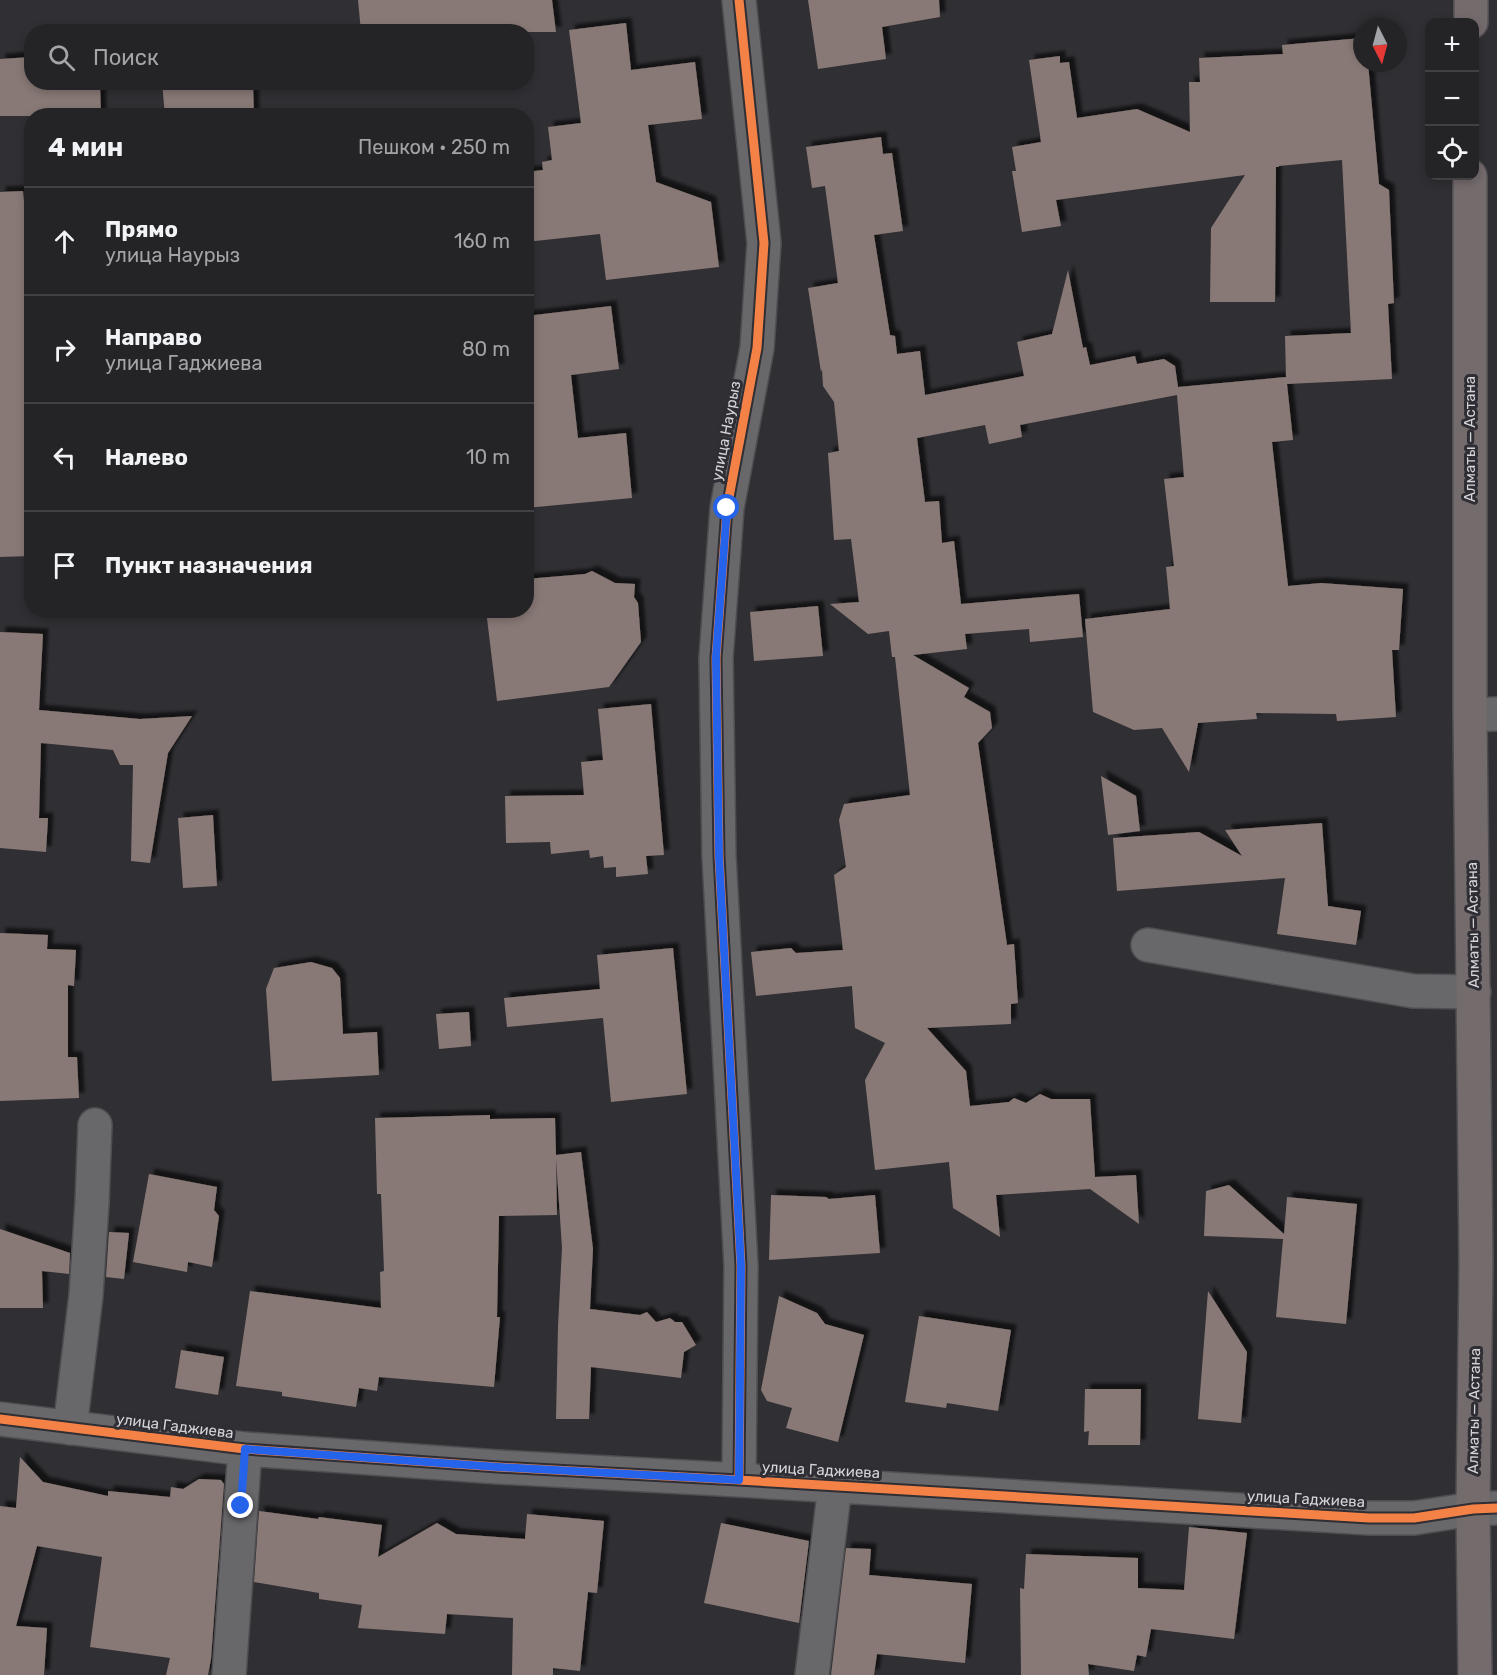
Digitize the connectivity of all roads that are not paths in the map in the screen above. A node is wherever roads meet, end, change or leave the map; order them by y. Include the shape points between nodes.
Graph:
1 (739, 0) edge
2 (1471, 0) edge
3 (1471, 18) edge
4 (1470, 180) edge
5 (1483, 715) edge
6 (1148, 945) dead end
7 (1474, 992) junction
8 (95, 1125) dead end
9 (0, 1419) edge
10 (70, 1428) junction
11 (245, 1449) junction
12 (739, 1480) junction
13 (835, 1486) junction
14 (1485, 1509) edge
15 (229, 1675) edge
16 (812, 1675) edge
17 (1474, 1675) edge

1 - 12 street, улица Наурыз via 764,243 757,348 727,508 716,657 719,856 741,1266
2 - 3 highway
4 - 5 highway, Алматы — Астана
5 - 7 highway, Алматы — Астана
6 - 7 street via 1413,991
7 - 14 highway, Алматы — Астана via 1476,1263
8 - 10 street via 86,1294
9 - 10 street, улица Гаджиева
10 - 11 street, улица Гаджиева
11 - 12 street, улица Гаджиева
11 - 15 street
12 - 13 street, улица Гаджиева
13 - 14 street, улица Гаджиева via 1369,1518 1414,1518
13 - 16 street
14 - 17 highway, Алматы — Астана

